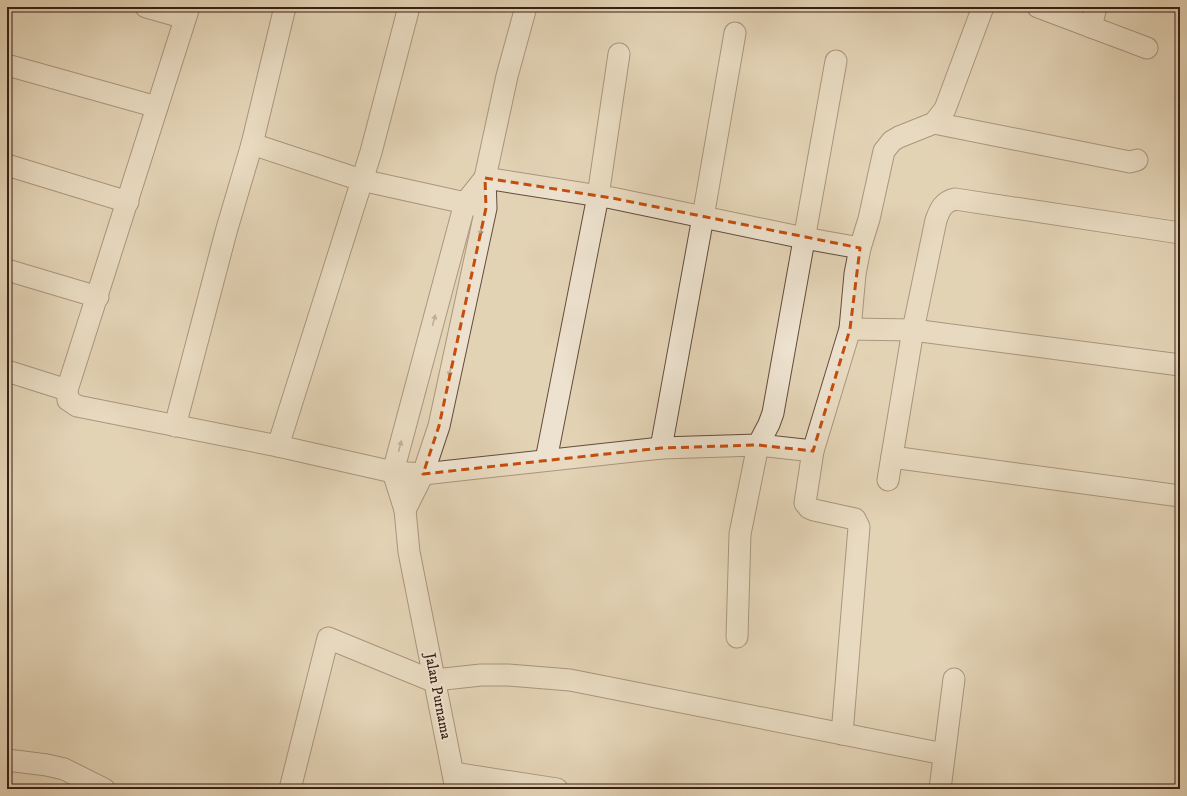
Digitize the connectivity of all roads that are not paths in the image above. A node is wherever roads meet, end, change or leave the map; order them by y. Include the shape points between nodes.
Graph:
1 (146, 7) edge
2 (285, 7) edge
3 (409, 7) edge
4 (526, 7) edge
5 (983, 7) edge
6 (1038, 7) edge
7 (187, 13) edge
8 (1094, 17) edge
9 (734, 33) dead end
10 (1147, 48) dead end
11 (619, 54) dead end
12 (836, 61) dead end
13 (7, 66) edge
14 (157, 107) junction
15 (934, 123) junction
16 (252, 144) junction
17 (1137, 160) dead end
18 (7, 166) edge
19 (485, 178) junction
20 (362, 180) junction
21 (598, 196) junction
22 (128, 202) junction
23 (465, 203) junction
24 (486, 208) junction
25 (703, 217) junction
26 (1180, 233) edge
27 (804, 238) junction
28 (860, 248) junction
29 (7, 270) edge
30 (98, 297) junction
31 (850, 329) junction
32 (913, 330) junction
33 (1180, 366) edge
34 (7, 371) edge
35 (67, 390) junction
36 (175, 426) junction
37 (758, 445) junction
38 (278, 446) junction
39 (660, 448) junction
40 (813, 451) junction
41 (892, 456) junction
42 (546, 460) junction
43 (393, 472) junction
44 (423, 474) junction
45 (888, 480) dead end
46 (1180, 496) edge
47 (405, 510) junction
48 (737, 637) dead end
49 (954, 679) dead end
50 (435, 680) junction
51 (842, 734) junction
52 (944, 754) junction
53 (7, 760) edge
54 (454, 781) edge
55 (104, 789) edge
56 (290, 789) edge
57 (557, 789) edge
58 (940, 789) edge

1 - 7 street
2 - 16 street
3 - 20 street
4 - 19 street via 507,76
5 - 15 street via 946,109
6 - 8 street
7 - 14 street
8 - 10 street
9 - 25 street
11 - 21 street
12 - 27 street
13 - 14 street
14 - 22 street
15 - 17 street via 1130,162
15 - 28 street via 899,137 884,151
16 - 20 street
16 - 36 street
18 - 22 street
19 - 21 street
19 - 23 street
19 - 24 street
20 - 23 street
20 - 38 street
21 - 25 street
21 - 42 street
22 - 30 street
23 - 24 street
43 -> 23 street
24 -> 44 street via 439,426
25 - 27 street
25 - 39 street
26 - 32 street via 949,200 941,207 936,220
27 - 28 street
27 - 37 street via 773,413
28 - 31 street
29 - 30 street
30 - 35 street
31 - 32 street
31 - 40 street
32 - 33 street
32 - 41 street
34 - 35 street
35 - 36 street via 68,400 76,406
36 - 38 street
37 - 39 street
37 - 40 street
37 - 48 street via 740,534
38 - 43 street
39 - 42 street
40 - 51 street via 805,504 814,510 855,519 859,527
41 - 45 street
41 - 46 street
42 - 44 street
43 - 44 street
43 - 47 street, Jalan Purnama
44 - 47 street
47 - 50 street, Jalan Purnama via 409,552
49 - 52 street
50 - 51 street via 481,675 570,680
50 - 54 street, Jalan Purnama
50 - 56 street via 328,638
51 - 52 street
52 - 58 street
53 - 55 street via 64,769
54 - 57 street

